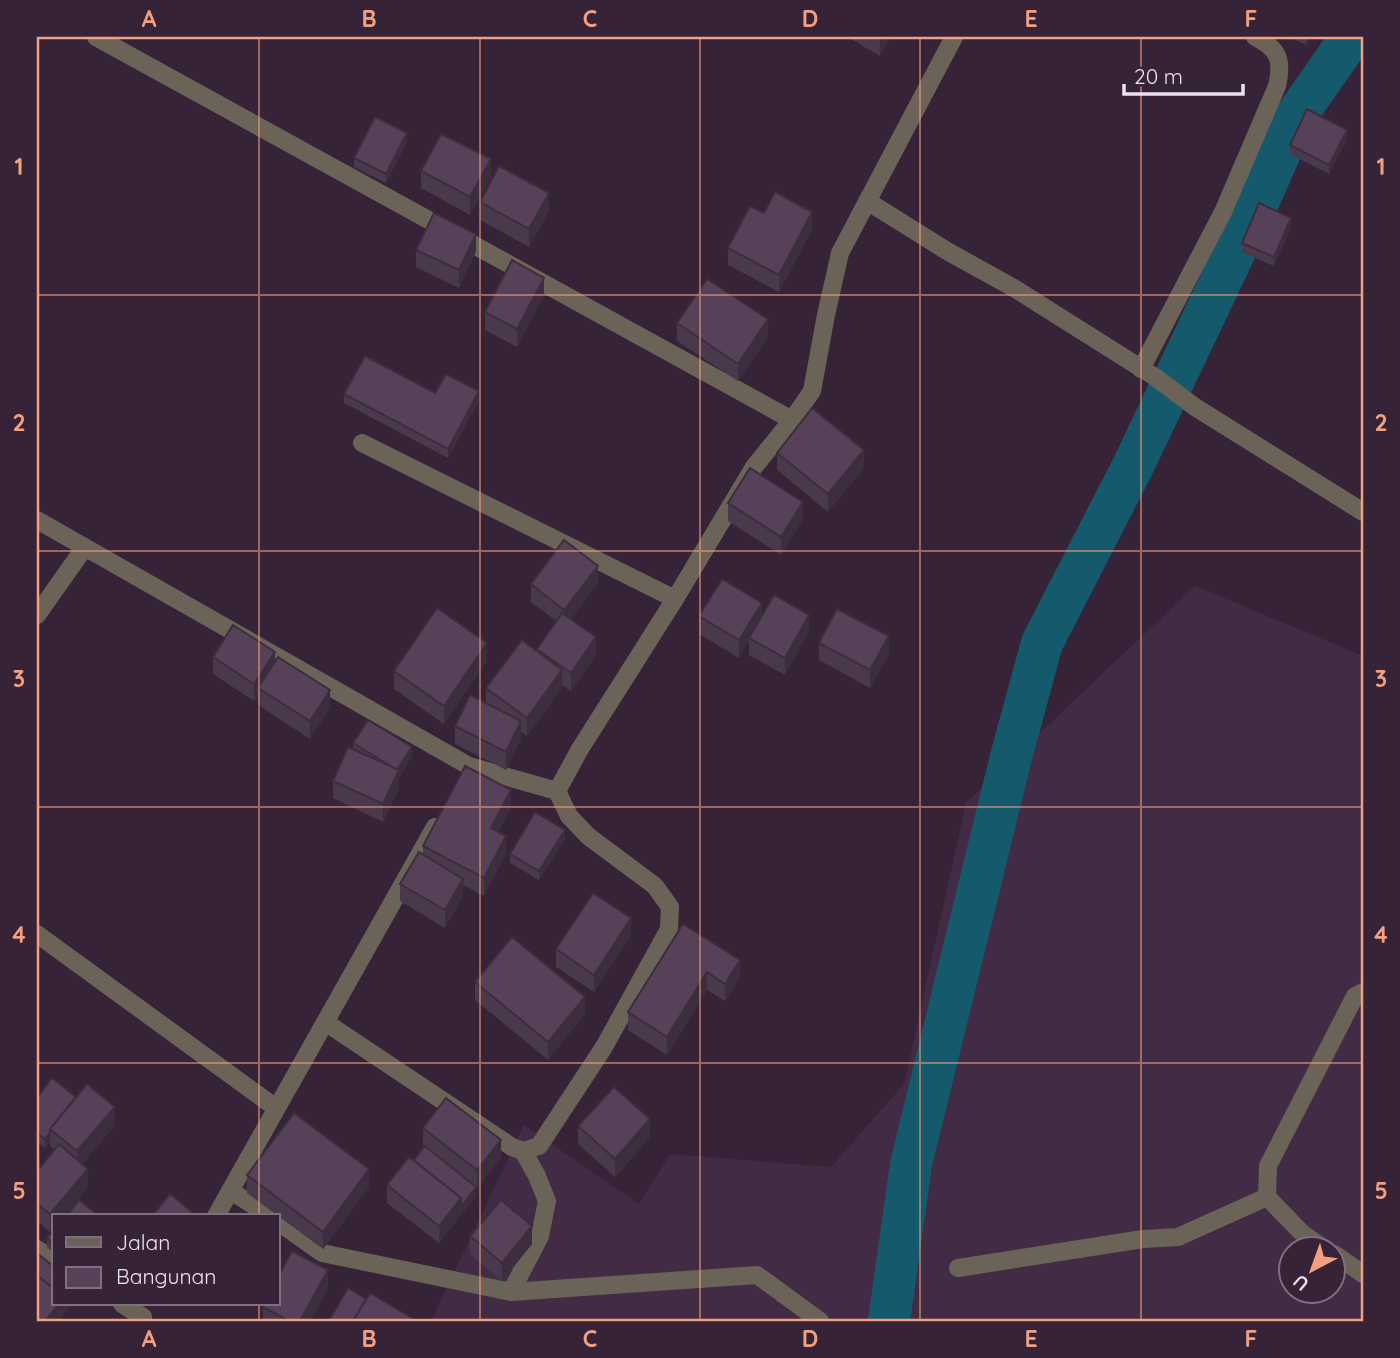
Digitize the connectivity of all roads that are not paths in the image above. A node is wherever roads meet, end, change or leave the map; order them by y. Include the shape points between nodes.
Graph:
1 (96, 37) edge
2 (954, 37) edge
3 (1255, 37) edge
4 (867, 201) junction
5 (1148, 373) junction
6 (792, 419) junction
7 (362, 443) dead end
8 (1363, 512) edge
9 (37, 520) edge
10 (85, 547) junction
11 (675, 598) junction
12 (37, 615) edge
13 (558, 791) junction
14 (443, 813) edge
15 (37, 934) edge
16 (1363, 992) edge
17 (325, 1023) junction
18 (276, 1108) junction
19 (523, 1152) junction
20 (231, 1191) junction
21 (1267, 1197) junction
22 (217, 1214) edge
23 (267, 1214) edge
24 (280, 1223) edge
25 (1306, 1236) edge
26 (37, 1249) edge
27 (52, 1259) edge
28 (1348, 1264) edge
29 (958, 1268) dead end
30 (1363, 1274) edge
31 (511, 1292) junction
32 (127, 1306) edge
33 (145, 1314) edge
34 (801, 1314) edge
35 (820, 1321) edge

1 - 6 street
2 - 4 street
3 - 5 street via 1273,48 1279,60 1278,86
4 - 5 street
4 - 6 street via 840,253 811,391
5 - 8 street
6 - 11 street via 754,467
7 - 11 street
9 - 10 street
10 - 12 street
10 - 13 street via 466,772
11 - 13 street
13 - 19 street via 569,816 588,836 655,886 670,907 669,929 568,1102 539,1146
14 - 17 street
15 - 18 street
16 - 21 street via 1355,996 1268,1166
17 - 18 street
17 - 19 street
18 - 20 street
19 - 31 street via 547,1201 540,1236
20 - 22 street
20 - 23 street
21 - 25 street
21 - 29 street via 1178,1237
24 - 31 street via 322,1253
26 - 27 street
28 - 30 street
31 - 34 street via 757,1275
32 - 33 street
34 - 35 street

